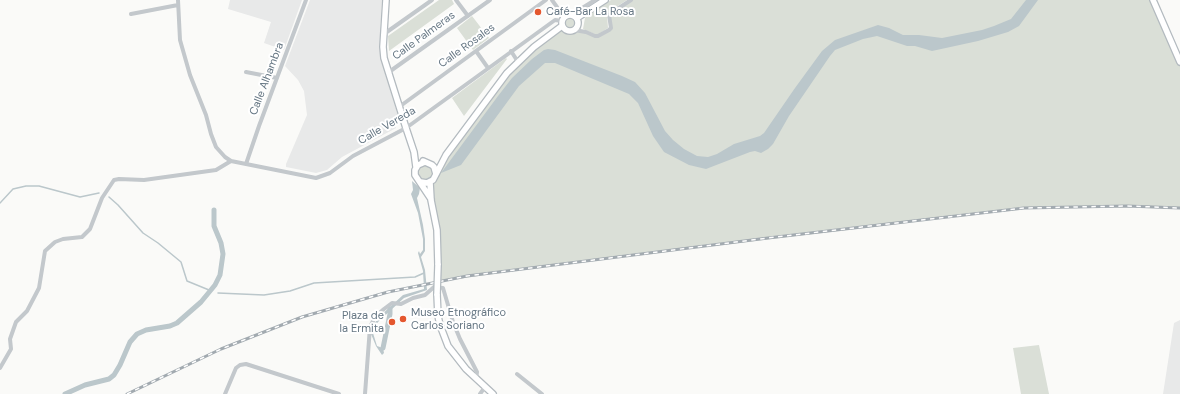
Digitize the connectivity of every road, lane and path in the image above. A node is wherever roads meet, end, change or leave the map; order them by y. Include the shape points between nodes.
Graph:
1 (178, 0) edge
2 (306, 0) edge
3 (386, 0) edge
4 (432, 0) edge
5 (456, 0) edge
6 (490, 0) edge
7 (546, 0) edge
8 (552, 0) edge
9 (595, 0) edge
10 (605, 0) edge
11 (631, 0) edge
12 (1153, 0) edge
13 (178, 5) junction
14 (131, 14) dead end
15 (468, 16) junction
16 (574, 17) junction
17 (563, 21) junction
18 (574, 30) junction
19 (384, 34) junction
20 (476, 51) junction
21 (511, 51) junction
22 (518, 62) junction
23 (1180, 62) edge
24 (488, 68) junction
25 (246, 72) dead end
26 (389, 72) junction
27 (277, 78) junction
28 (399, 107) junction
29 (406, 128) junction
30 (414, 152) junction
31 (446, 156) junction
32 (231, 161) junction
33 (428, 163) junction
34 (246, 164) junction
35 (416, 167) junction
36 (436, 174) junction
37 (421, 182) junction
38 (430, 182) junction
39 (431, 200) junction
40 (0, 368) edge
41 (517, 374) dead end
42 (476, 379) junction
43 (484, 387) junction
44 (225, 394) edge
45 (339, 394) edge
46 (365, 394) edge
47 (480, 394) edge
48 (493, 394) edge
49 (542, 394) edge

1 - 13 street
2 - 27 street, Calle Alhambra
3 - 19 main road
4 - 19 street
5 - 15 street
6 - 15 street, Calle Palmeras
7 - 20 street, Calle Rosales
8 - 17 street
9 - 16 street
10 - 16 main road
11 - 18 street via 611,13 611,28 598,36
12 - 23 main road
13 - 14 street
13 - 32 street, Calle Vereda via 180,40 190,75 216,146
15 - 26 street, Calle Palmeras
16 - 17 main road
16 - 18 main road via 578,24
17 - 18 main road via 567,31
17 - 21 street, Calle Vereda via 555,20
17 - 22 main road
19 - 26 main road via 384,58
20 - 24 street
20 - 28 street, Calle Rosales
21 - 22 street
21 - 24 street, Calle Vereda
22 - 31 main road
24 - 29 street, Calle Vereda
25 - 27 street
26 - 28 main road
27 - 34 street, Calle Alhambra
28 - 29 main road
29 - 30 main road
29 - 34 street, Calle Vereda via 353,156 330,174 316,178
30 - 33 main road
30 - 35 main road
31 - 33 main road
31 - 36 main road
32 - 34 street, Calle Vereda
32 - 40 street via 216,170 144,180 114,180 102,198 90,228 82,237 63,239 46,251 39,288 27,311 16,322 10,339 11,349
33 - 35 main road via 421,163
33 - 36 main road via 434,167
35 - 37 main road via 415,175
36 - 38 main road
37 - 38 main road
37 - 39 main road
38 - 39 main road
39 - 42 main road, bridge via 437,231 438,316 446,343 455,357
41 - 49 street
42 - 43 main road
42 - 46 street via 477,372 453,322 443,288 434,287 425,295 401,304 392,303 375,317 370,327
43 - 47 street
43 - 48 main road
44 - 45 street via 236,368 246,364

